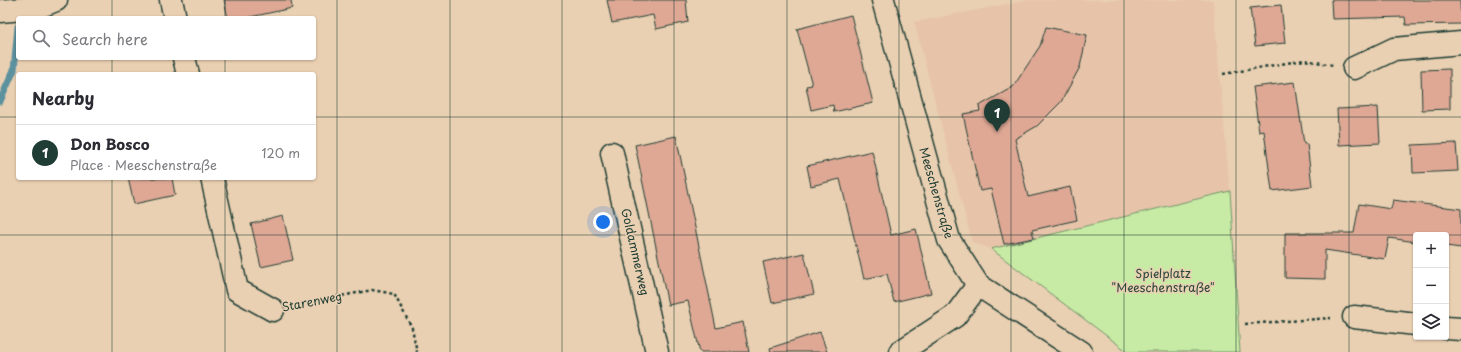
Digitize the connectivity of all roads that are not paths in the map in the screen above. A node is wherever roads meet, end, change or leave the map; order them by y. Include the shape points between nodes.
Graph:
1 (56, 0) edge
2 (171, 0) edge
3 (883, 0) edge
4 (0, 11) edge
5 (175, 16) edge
6 (1461, 43) edge
7 (184, 60) edge
8 (1354, 68) road end
9 (188, 72) edge
10 (612, 153) dead end
11 (212, 180) edge
12 (978, 285) junction
13 (273, 310) road end
14 (1354, 317) road end
15 (1413, 324) edge
16 (1449, 328) edge
17 (1461, 329) edge
18 (657, 352) edge
19 (900, 352) edge
20 (1081, 352) edge

1 - 4 street via 36,8
2 - 5 street
3 - 12 street, Meeschenstraße via 949,240
6 - 8 street via 1394,50
7 - 9 street
10 - 18 street, Goldammerweg
11 - 13 street, Starenweg via 237,290
12 - 19 street via 955,316
12 - 20 street, Meeschenstraße
14 - 15 street
16 - 17 street

